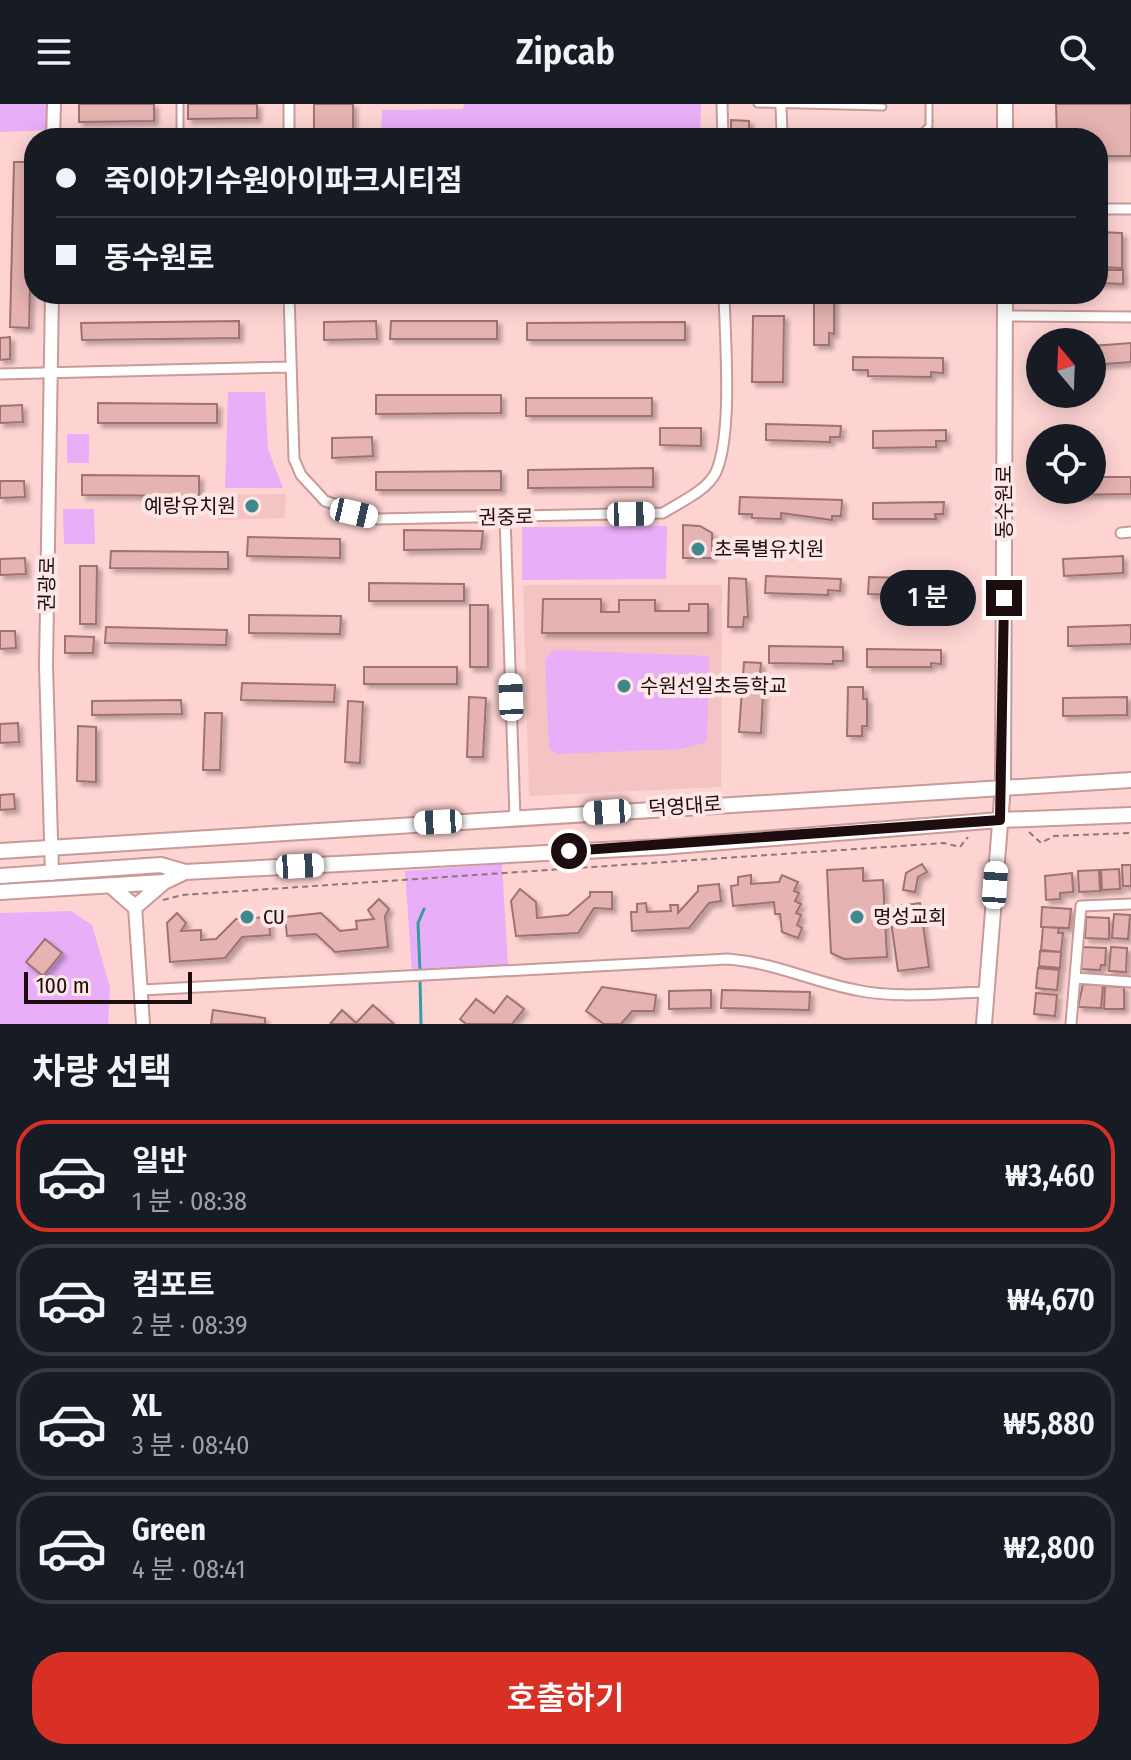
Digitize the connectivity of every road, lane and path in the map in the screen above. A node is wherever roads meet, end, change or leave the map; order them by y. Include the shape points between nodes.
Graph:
1 (54, 104) edge
2 (180, 104) edge
3 (289, 104) edge
4 (722, 104) edge
5 (757, 104) edge
6 (1005, 104) edge
7 (929, 105) edge
8 (781, 106) edge
9 (883, 107) dead end
10 (53, 128) edge
11 (180, 128) edge
12 (289, 128) edge
13 (723, 128) edge
14 (782, 128) edge
15 (927, 128) edge
16 (1005, 128) edge
17 (1108, 209) edge
18 (1131, 209) edge
19 (52, 304) edge
20 (289, 304) edge
21 (724, 304) edge
22 (1005, 304) edge
23 (1005, 316) junction
24 (1131, 317) edge
25 (289, 367) junction
26 (51, 373) junction
27 (0, 374) edge
28 (505, 517) junction
29 (1131, 780) edge
30 (1003, 786) junction
31 (1131, 815) edge
32 (515, 818) junction
33 (1000, 820) junction
34 (1029, 832) dead end
35 (972, 833) dead end
36 (1131, 833) edge
37 (50, 847) junction
38 (0, 851) edge
39 (185, 872) junction
40 (52, 874) junction
41 (0, 876) edge
42 (164, 882) junction
43 (110, 885) junction
44 (0, 892) edge
45 (1131, 904) edge
46 (155, 906) dead end
47 (135, 907) junction
48 (1075, 978) junction
49 (1131, 982) edge
50 (142, 990) junction
51 (987, 992) junction
52 (143, 1024) edge
53 (984, 1024) edge
54 (1071, 1024) edge

1 - 10 street
2 - 11 lane
3 - 12 street
4 - 13 street
5 - 8 lane
6 - 16 main road
7 - 15 lane
8 - 9 lane
8 - 14 street
17 - 18 street
19 - 26 street, 권광로
20 - 25 street, 권중로
21 - 28 street, 권중로 via 722,443 715,473 701,490 663,513
22 - 23 main road, 동수원로
23 - 24 street
23 - 30 main road, 동수원로
25 - 26 street
25 - 28 street, 권중로 via 294,459 325,501 378,519
26 - 27 street
26 - 37 street, 권광로 via 46,666
28 - 32 street
29 - 30 main road, 덕영대로
30 - 32 main road, 덕영대로
30 - 33 main road, 동수원로
31 - 33 main road, 덕영대로
32 - 37 main road, 덕영대로
33 - 39 main road, 덕영대로 via 661,847
33 - 51 main road, 동수원로
34 - 36 path via 1041,843 1054,836
35 - 46 path via 960,847 944,843 182,895
37 - 38 main road, 덕영대로
37 - 40 street, 권광로
39 - 40 main road, 덕영대로 via 161,865
39 - 42 main road, 덕영대로
40 - 41 main road, 덕영대로
42 - 43 main road, 덕영대로
42 - 47 main road
43 - 44 main road, 덕영대로
43 - 47 main road
45 - 48 street via 1081,906
47 - 50 street
48 - 49 street
48 - 54 street
50 - 51 street via 728,959 768,963 858,991
50 - 52 street
51 - 53 main road, 동수원로

